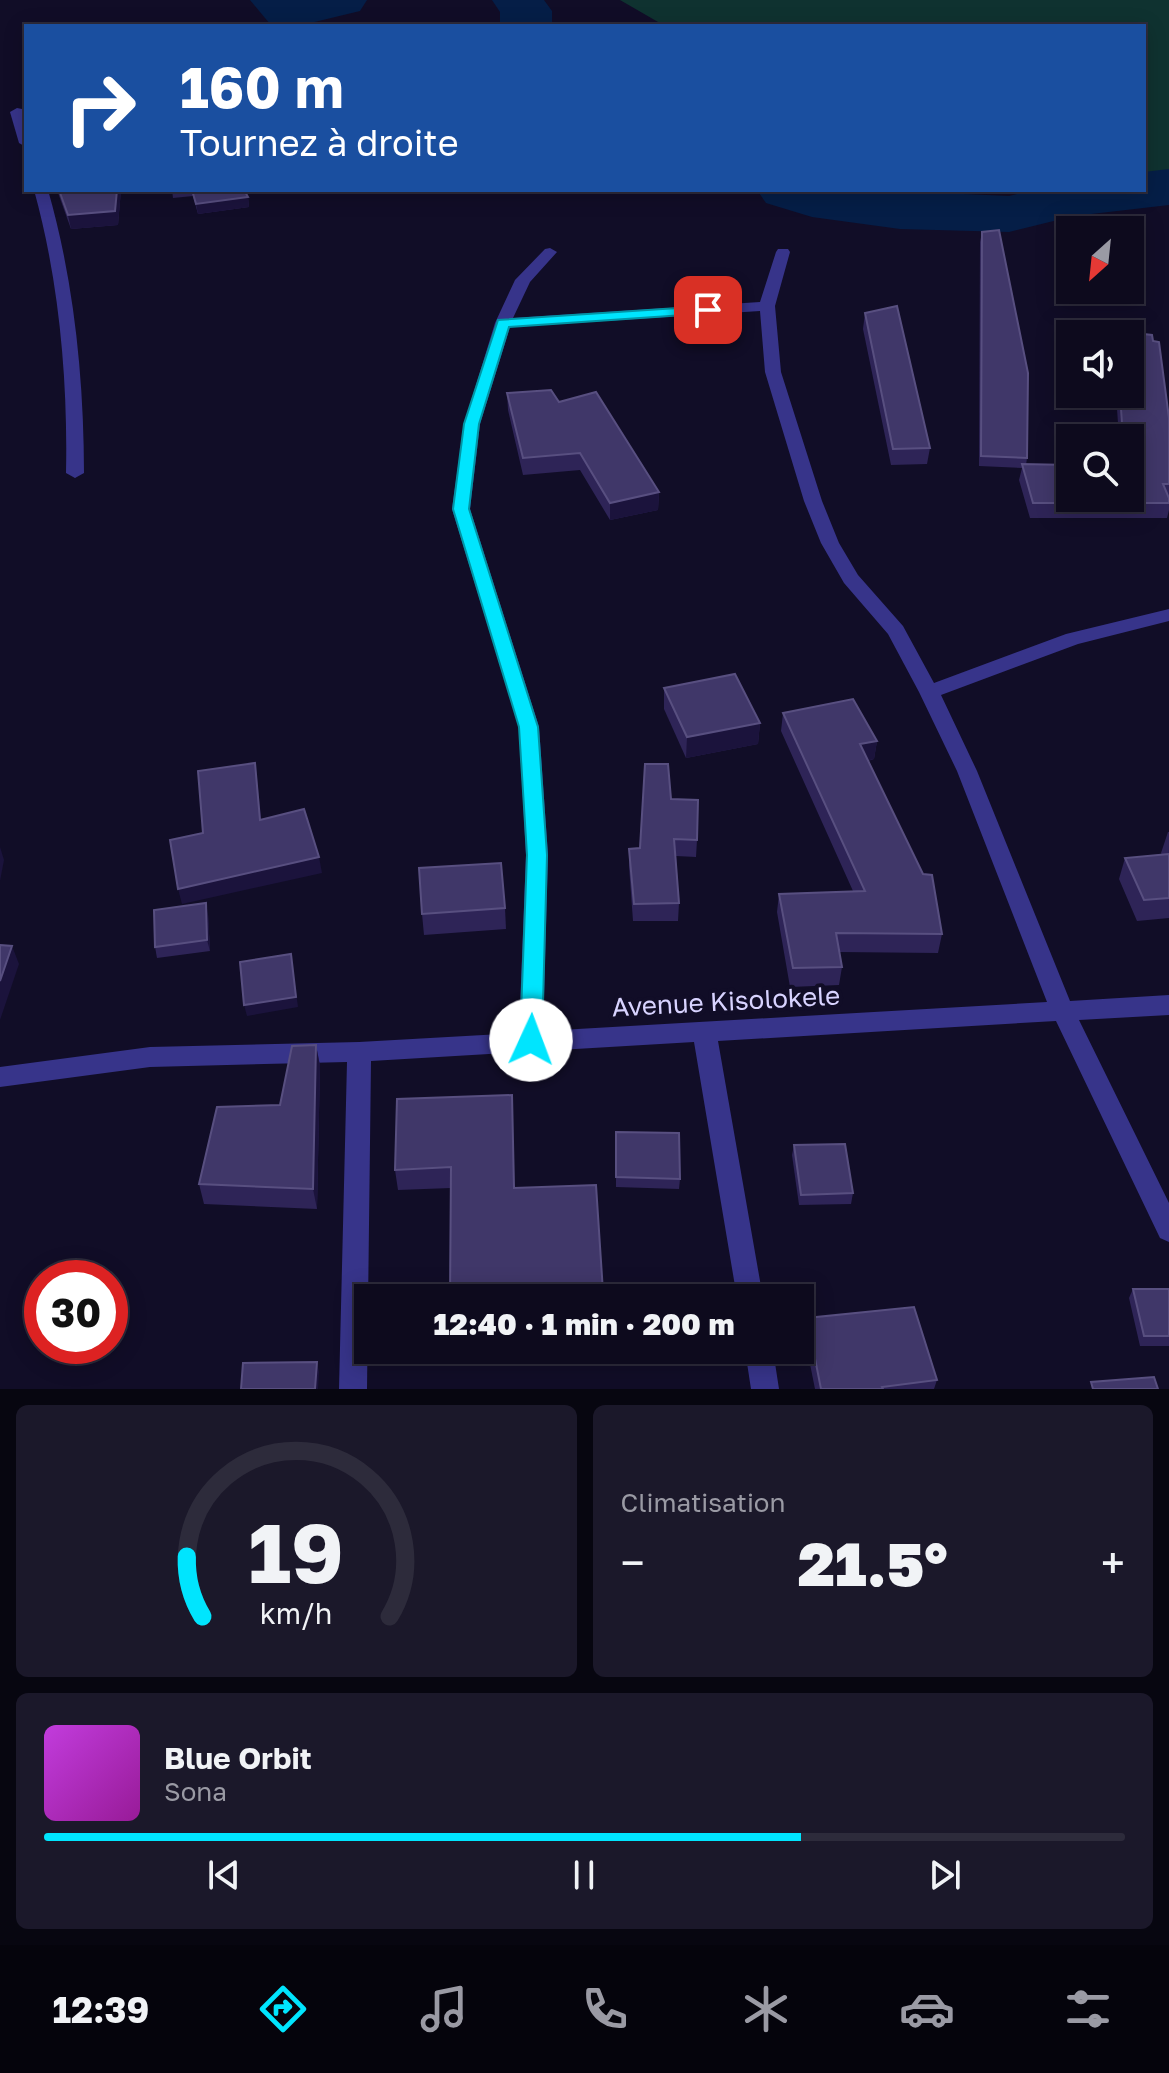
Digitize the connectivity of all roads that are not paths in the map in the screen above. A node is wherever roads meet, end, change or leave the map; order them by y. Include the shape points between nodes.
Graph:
1 (21, 112) edge
2 (0, 115) edge
3 (42, 192) edge
4 (550, 252) dead end
5 (783, 252) dead end
6 (767, 306) junction
7 (503, 323) junction
8 (75, 473) dead end
9 (1169, 615) edge
10 (929, 692) junction
11 (1169, 1005) edge
12 (1062, 1010) junction
13 (704, 1030) junction
14 (531, 1040) junction
15 (359, 1052) junction
16 (0, 1077) edge
17 (1169, 1230) edge
18 (748, 1284) edge
19 (761, 1364) edge
20 (353, 1389) edge
21 (765, 1389) edge

1 - 2 street
3 - 8 street via 77,414
4 - 7 street via 523,280
5 - 6 street
6 - 7 street
6 - 10 street via 773,372 830,543 851,579 896,631
7 - 14 street via 472,424 461,509 529,727 537,855
9 - 10 street via 1073,639
10 - 12 street via 967,771
11 - 12 street, Avenue Kisolokele
12 - 13 street, Avenue Kisolokele
12 - 17 street
13 - 14 street, Avenue Kisolokele
13 - 18 street
14 - 15 street, Avenue Kisolokele
15 - 16 street, Avenue Kisolokele via 150,1057
15 - 20 street
19 - 21 street

